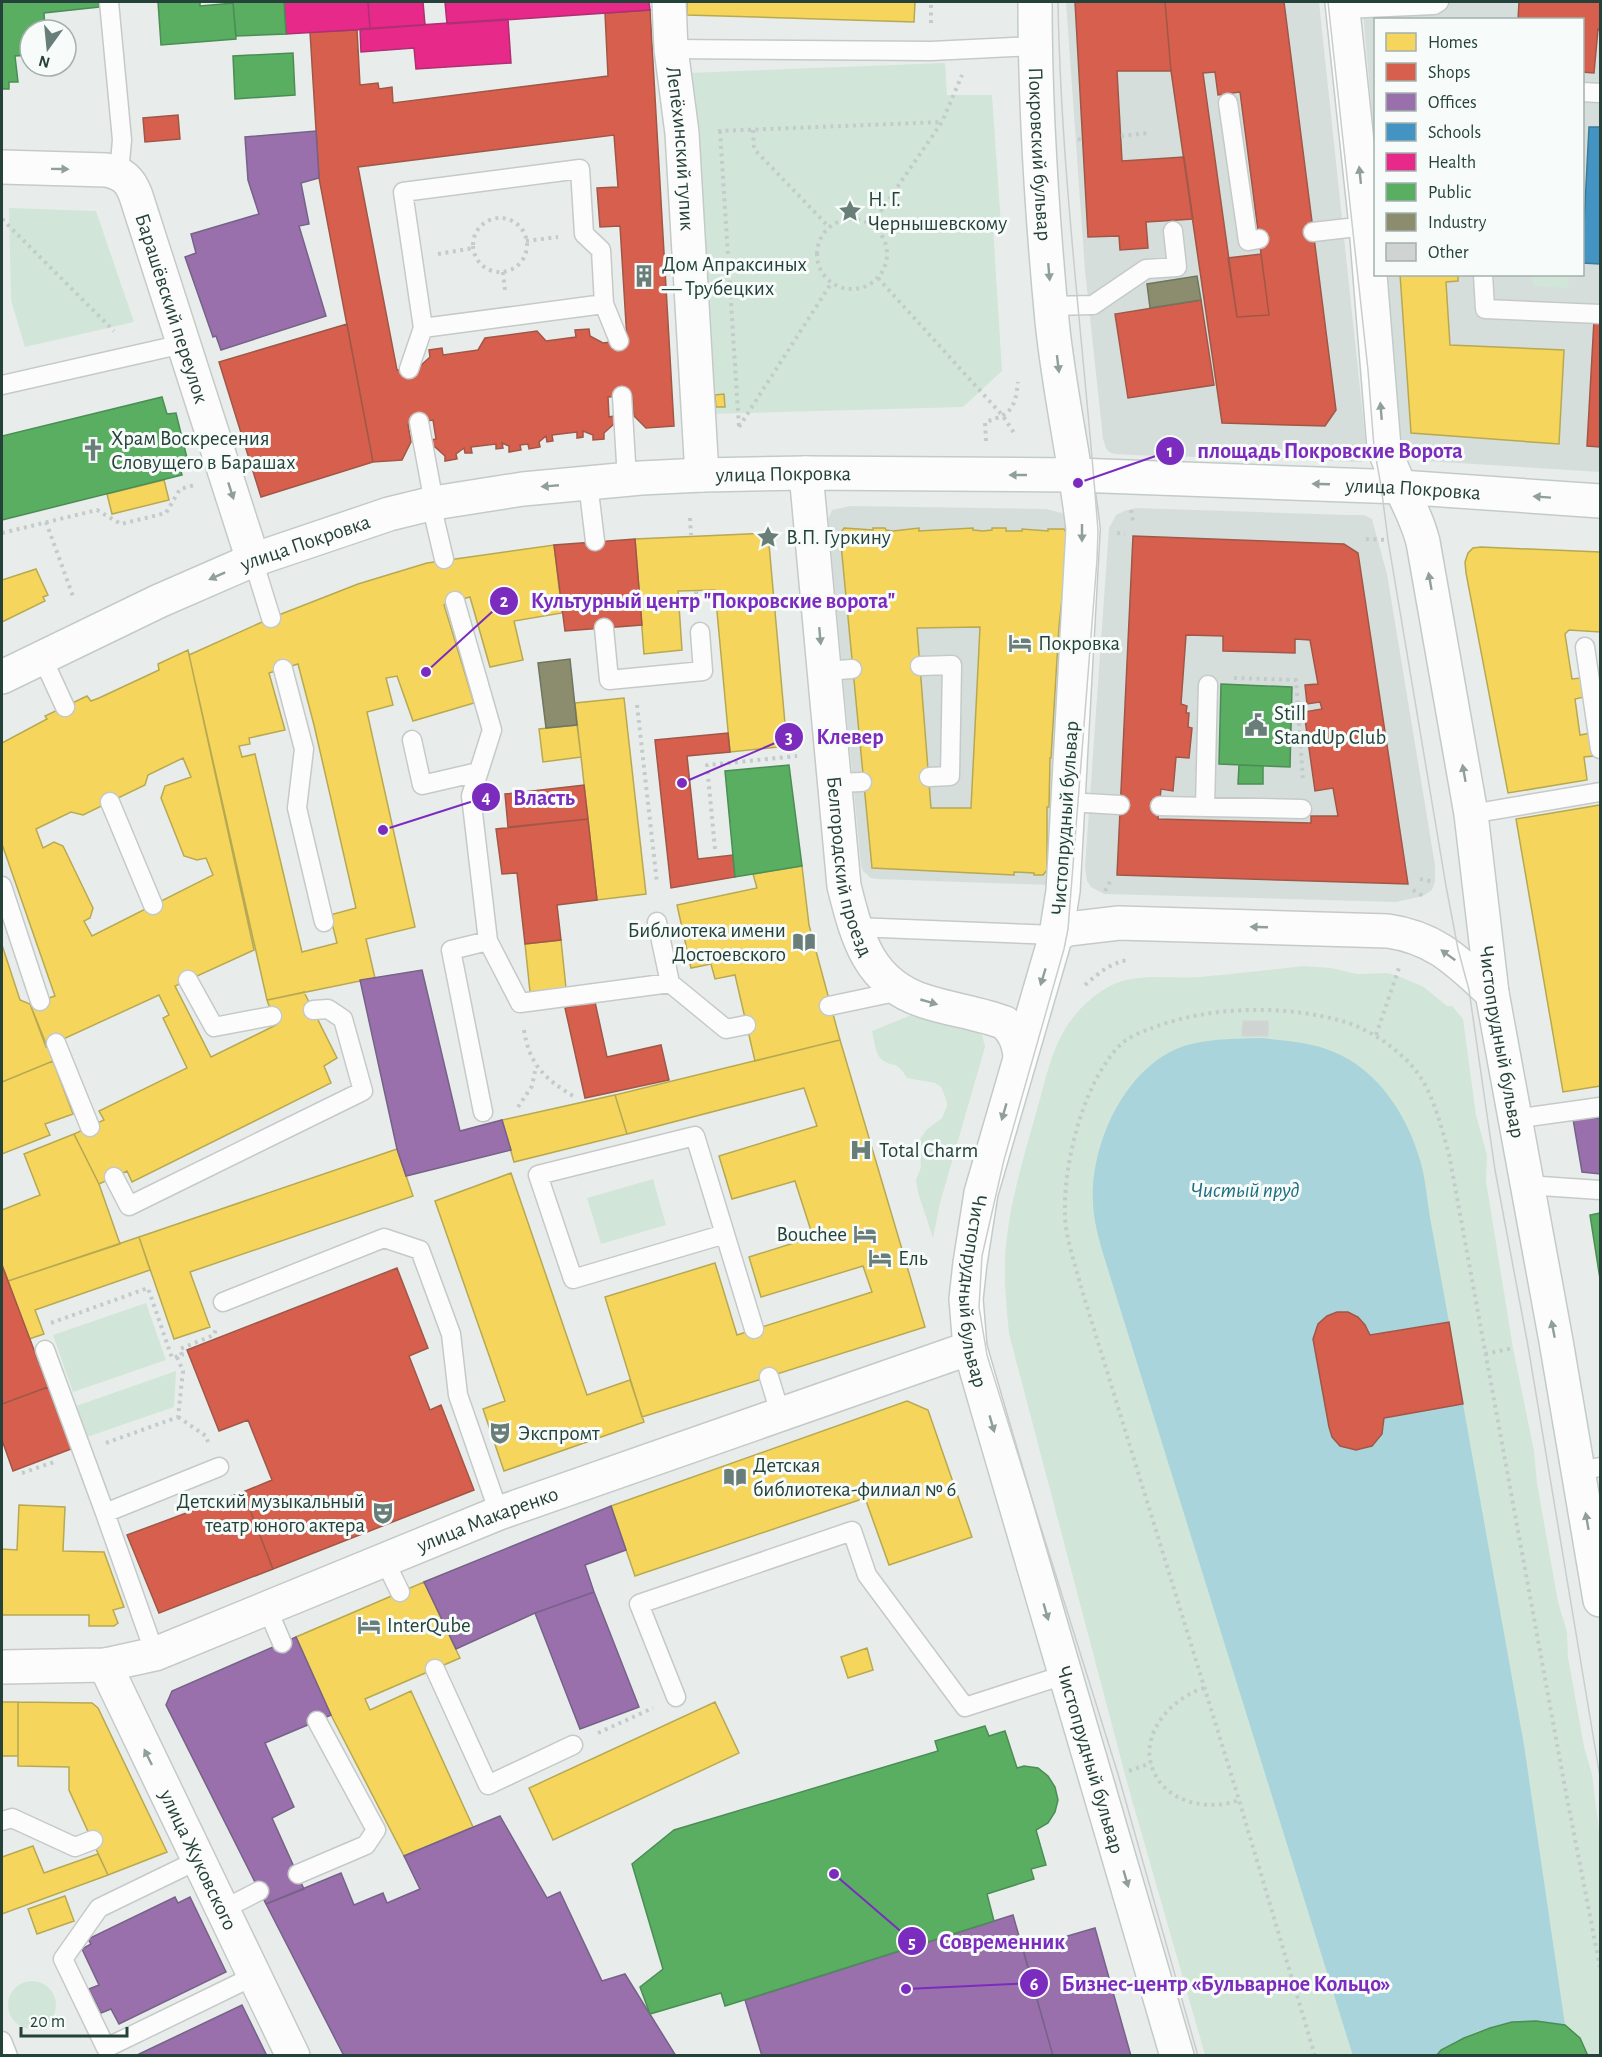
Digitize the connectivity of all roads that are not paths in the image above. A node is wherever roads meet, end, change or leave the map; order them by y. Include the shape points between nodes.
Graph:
1 (109, 2) edge
2 (669, 2) edge
3 (1035, 2) edge
4 (1439, 2) edge
5 (1342, 5) edge
6 (1035, 46) junction
7 (671, 49) junction
8 (1584, 92) edge
9 (1600, 93) edge
10 (1228, 103) dead end
11 (2, 167) edge
12 (119, 173) junction
13 (1173, 231) dead end
14 (1313, 232) dead end
15 (1369, 236) edge
16 (1259, 239) dead end
17 (1483, 276) edge
18 (604, 304) junction
19 (1051, 306) junction
20 (1600, 314) edge
21 (423, 328) junction
22 (619, 341) dead end
23 (183, 344) junction
24 (409, 369) dead end
25 (2, 385) edge
26 (622, 396) dead end
27 (418, 422) dead end
28 (806, 473) junction
29 (702, 475) junction
30 (1076, 475) junction
31 (627, 479) junction
32 (588, 483) junction
33 (1400, 487) junction
34 (1600, 501) edge
35 (433, 503) junction
36 (595, 541) dead end
37 (444, 559) dead end
38 (253, 560) junction
39 (455, 601) dead end
40 (271, 618) dead end
41 (604, 628) dead end
42 (700, 632) dead end
43 (1585, 647) dead end
44 (42, 657) junction
45 (920, 666) dead end
46 (283, 669) dead end
47 (2, 677) edge
48 (1208, 686) road end
49 (65, 707) dead end
50 (412, 740) dead end
51 (1600, 749) edge
52 (478, 772) junction
53 (929, 777) dead end
54 (1600, 792) edge
55 (110, 802) dead end
56 (1068, 802) junction
57 (1120, 805) dead end
58 (1160, 806) dead end
59 (1204, 807) junction
60 (1302, 809) road end
61 (1471, 814) junction
62 (2, 886) edge
63 (153, 905) dead end
64 (324, 922) dead end
65 (657, 922) dead end
66 (855, 927) junction
67 (1056, 935) junction
68 (488, 941) junction
69 (188, 980) dead end
70 (670, 983) junction
71 (900, 991) junction
72 (1492, 993) junction
73 (40, 1001) dead end
74 (829, 1006) dead end
75 (313, 1010) dead end
76 (272, 1016) dead end
77 (746, 1025) dead end
78 (56, 1042) dead end
79 (1020, 1055) junction
80 (1600, 1107) edge
81 (483, 1112) dead end
82 (1514, 1119) junction
83 (90, 1127) dead end
84 (114, 1177) dead end
85 (1526, 1185) junction
86 (1600, 1190) edge
87 (725, 1234) junction
88 (223, 1302) road end
89 (754, 1329) dead end
90 (970, 1348) junction
91 (45, 1350) road end
92 (769, 1377) dead end
93 (780, 1413) junction
94 (219, 1467) dead end
95 (1589, 1469) edge
96 (105, 1513) junction
97 (499, 1513) junction
98 (384, 1559) junction
99 (399, 1592) dead end
100 (1600, 1600) edge
101 (267, 1608) junction
102 (282, 1643) dead end
103 (155, 1654) junction
104 (105, 1665) junction
105 (2, 1667) edge
106 (435, 1669) dead end
107 (1064, 1675) junction
108 (676, 1697) road end
109 (316, 1721) dead end
110 (573, 1745) road end
111 (2, 1821) edge
112 (93, 1840) dead end
113 (198, 1860) junction
114 (298, 1874) dead end
115 (259, 1891) dead end
116 (222, 1910) junction
117 (254, 1976) junction
118 (2, 2041) edge
119 (8, 2055) edge
120 (293, 2055) edge
121 (1177, 2055) edge

1 - 12 lane via 122,140
2 - 7 main road, Лепёхинский тупик
3 - 6 main road, Покровский бульвар
4 - 5 lane
15 -> 5 main road
6 - 7 lane via 931,51
6 -> 19 main road, Покровский бульвар
7 - 29 main road, Лепёхинский тупик via 682,133
8 - 9 lane
10 - 16 lane via 1248,241
11 -> 12 main road
12 - 23 main road, Барашёвский переулок via 134,190
13 - 19 lane via 1177,267 1146,269 1093,305
14 - 15 lane
33 -> 15 main road via 1384,447
17 - 20 lane via 1485,309
18 - 21 lane
18 - 21 lane via 601,250 584,234 580,169 403,192
18 - 22 lane
19 -> 30 main road, Покровский бульвар
21 - 24 lane
23 - 25 lane
23 -> 38 main road, Барашёвский переулок
26 - 31 lane
27 - 35 lane
28 - 29 main road, улица Покровка
30 -> 28 main road, улица Покровка
28 -> 66 main road, Белгородский проезд via 838,670 848,783 844,886
29 - 31 main road, улица Покровка
33 -> 30 main road, улица Покровка
30 -> 56 main road, Чистопрудный бульвар via 1083,529
31 - 32 main road, улица Покровка
32 -> 35 main road, улица Покровка
32 - 36 lane
34 -> 33 main road, улица Покровка
61 -> 33 main road, Чистопрудный бульвар via 1424,542
35 - 37 lane
35 - 38 main road, улица Покровка
38 - 40 lane
38 -> 44 main road, улица Покровка
39 - 52 lane via 492,730
41 - 42 lane via 609,680 704,671
43 - 51 lane
44 - 47 main road, улица Покровка
44 - 49 lane
45 - 53 lane via 952,665 951,776
46 - 64 lane via 304,749 297,808
48 - 59 lane
50 - 52 lane via 422,785
52 - 68 lane via 471,796
54 - 61 lane
55 - 63 lane
56 - 57 lane
56 - 67 main road, Чистопрудный бульвар via 1063,891
58 - 59 lane
59 - 60 lane
61 - 72 main road, Чистопрудный бульвар
62 - 73 lane
65 - 70 lane
66 - 67 lane
66 - 71 main road, Белгородский проезд via 884,980
72 -> 67 main road via 1448,954 1422,938 1388,931 1119,923 1068,929
67 -> 79 main road, Чистопрудный бульвар
68 - 70 lane via 520,1002
68 - 81 lane via 451,950
69 - 76 lane via 214,1027
70 - 77 lane via 726,1029
71 - 74 lane
71 -> 79 main road, Белгородский проезд via 1005,1023 1013,1031
72 - 82 main road, Чистопрудный бульвар
75 - 84 lane via 328,1009 343,1019 363,1090 129,1206
78 - 83 lane
79 -> 90 main road, Чистопрудный бульвар via 981,1193 969,1263 966,1299
80 - 82 lane
82 - 85 main road, Чистопрудный бульвар
85 - 86 lane
95 -> 85 main road, Чистопрудный бульвар
87 - 87 lane via 695,1136 538,1175 573,1279
87 - 89 lane
88 - 97 lane via 384,1238 420,1250 451,1334 458,1395
90 - 93 main road, улица Макаренко
90 -> 107 main road, Чистопрудный бульвар
91 - 96 lane
92 - 93 lane
93 - 97 main road, улица Макаренко
94 - 96 lane
100 -> 95 main road, Чистопрудный бульвар
96 - 103 lane
97 - 98 main road, улица Макаренко
98 - 99 lane
98 - 101 main road, улица Макаренко
101 - 102 lane
101 - 103 main road, улица Макаренко
103 - 104 main road, улица Макаренко
104 - 105 main road, улица Макаренко
113 -> 104 main road, улица Жуковского
106 - 110 lane via 488,1785
107 - 108 lane via 965,1707 867,1575 852,1531 639,1604
107 -> 121 main road, Чистопрудный бульвар
109 - 114 lane via 376,1830 366,1845
111 - 112 lane via 12,1818 75,1847
113 - 116 main road, улица Жуковского
113 - 117 lane via 99,1908 63,1959 106,2048
115 - 116 lane
116 - 117 main road, улица Жуковского
117 - 120 main road, улица Жуковского
118 - 119 lane

